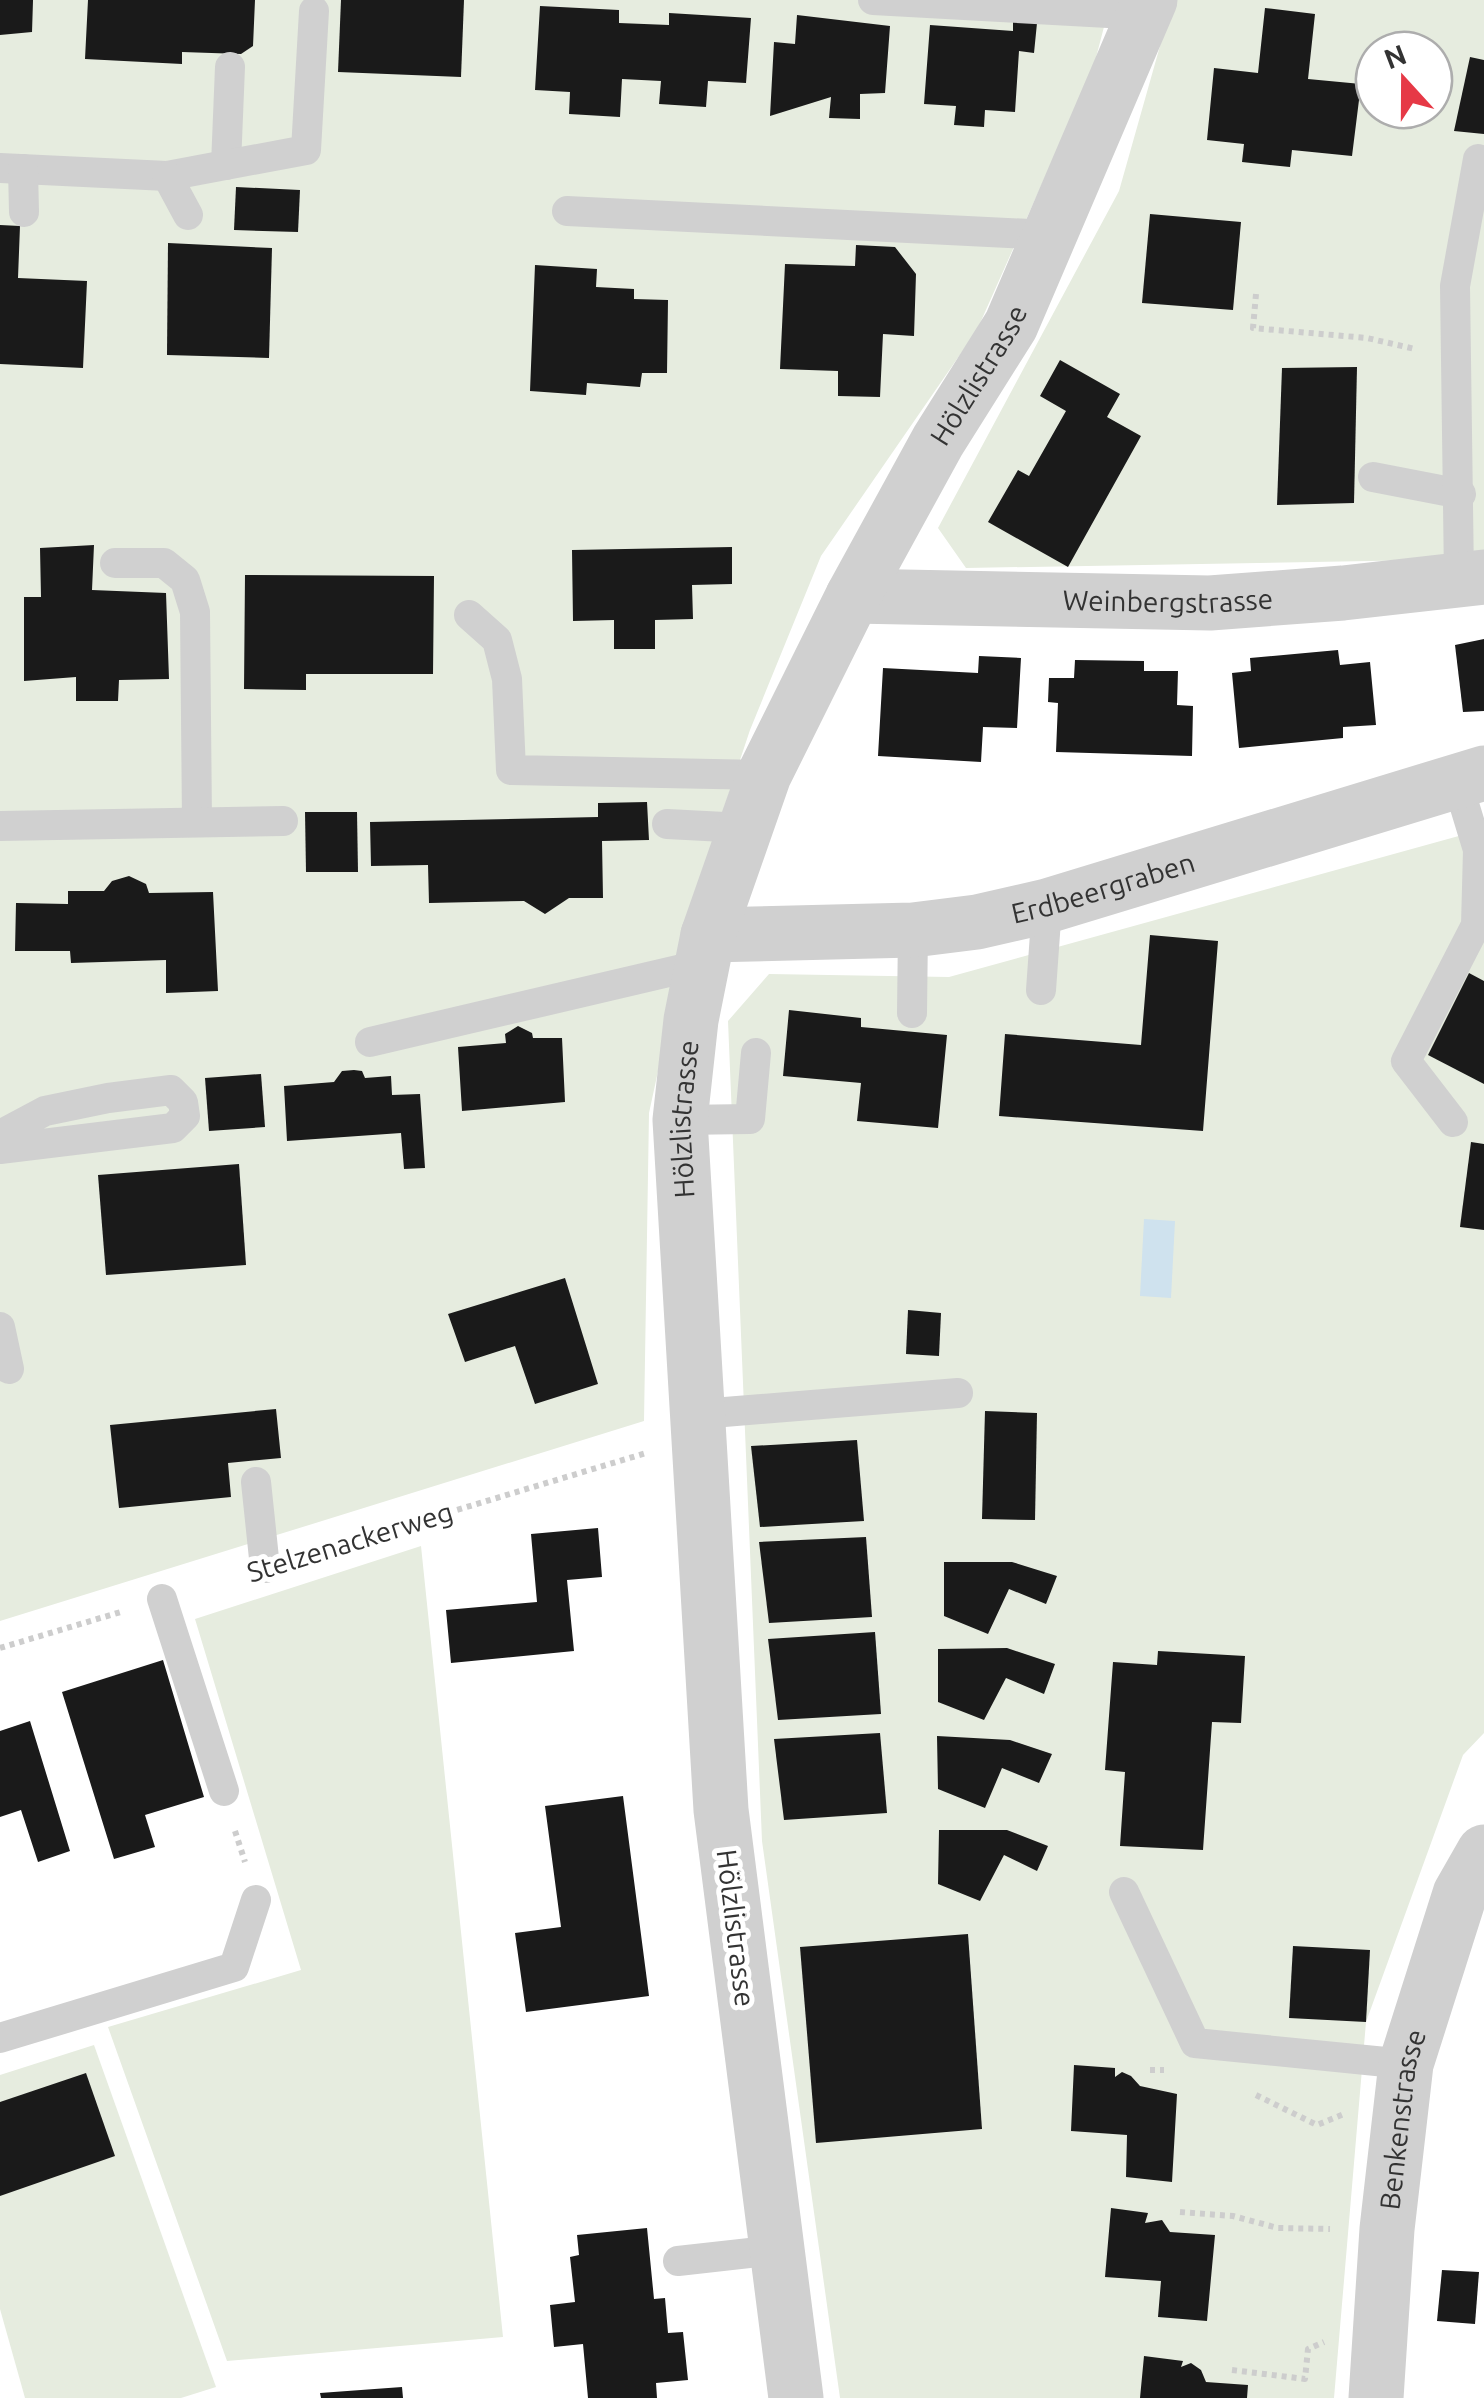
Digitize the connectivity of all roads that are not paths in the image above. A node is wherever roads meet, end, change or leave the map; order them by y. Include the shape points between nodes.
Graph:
1 (873, 0) edge
2 (1147, 8) edge
3 (314, 11) dead end
4 (230, 67) dead end
5 (1478, 159) dead end
6 (226, 164) junction
7 (12, 168) edge
8 (166, 176) junction
9 (567, 211) dead end
10 (24, 212) dead end
11 (188, 215) dead end
12 (1050, 235) junction
13 (1373, 477) dead end
14 (1460, 494) junction
15 (114, 563) dead end
16 (1472, 577) edge
17 (852, 596) junction
18 (469, 616) dead end
19 (764, 775) junction
20 (1470, 777) edge
21 (283, 821) dead end
22 (197, 822) junction
23 (667, 824) dead end
24 (0, 826) edge
25 (744, 828) junction
26 (1048, 906) junction
27 (1480, 928) edge
28 (912, 930) junction
29 (706, 950) junction
30 (1041, 990) dead end
31 (912, 1013) dead end
32 (370, 1042) dead end
33 (756, 1053) dead end
34 (680, 1120) junction
35 (1452, 1122) dead end
36 (0, 1134) edge
37 (0, 1150) edge
38 (0, 1326) edge
39 (8, 1368) dead end
40 (958, 1394) dead end
41 (700, 1425) junction
42 (256, 1482) dead end
43 (264, 1568) road end
44 (162, 1599) road end
45 (224, 1792) road end
46 (1476, 1885) edge
47 (1124, 1892) dead end
48 (256, 1900) road end
49 (0, 2038) edge
50 (1406, 2064) junction
51 (777, 2250) junction
52 (678, 2260) dead end
53 (796, 2398) edge
54 (1376, 2398) edge

1 - 2 lane
2 - 12 street, Hölzlistrasse
3 - 6 lane via 306,150
4 - 6 lane
5 - 14 lane via 1456,286
6 - 8 lane
7 - 8 lane
7 - 10 lane
8 - 11 lane
9 - 12 lane
12 - 17 street, Hölzlistrasse via 1010,325
13 - 14 lane
14 - 16 lane
15 - 22 lane via 164,563 185,580 195,612
16 - 17 street, Weinbergstrasse via 1210,603
17 - 19 street, Hölzlistrasse
18 - 19 lane via 497,640 507,678 511,770
19 - 25 street, Hölzlistrasse
20 - 26 street, Erdbeergraben
20 - 27 lane
21 - 22 lane
22 - 24 lane
23 - 25 lane
25 - 29 street, Hölzlistrasse
26 - 28 street, Erdbeergraben
26 - 30 lane
27 - 35 lane via 1406,1061
28 - 29 street, Erdbeergraben
28 - 31 lane
29 - 32 lane
29 - 34 street, Hölzlistrasse
33 - 34 lane via 750,1119
34 - 41 street, Hölzlistrasse
36 - 37 lane via 45,1111 171,1090 185,1116 173,1128
38 - 39 lane
40 - 41 lane
41 - 51 street, Hölzlistrasse via 721,1810
42 - 43 lane
44 - 45 lane
46 - 50 street, Benkenstrasse
47 - 50 lane via 1194,2044
48 - 49 lane via 234,1967
50 - 54 street, Benkenstrasse via 1386,2229
51 - 52 lane
51 - 53 street, Hölzlistrasse

